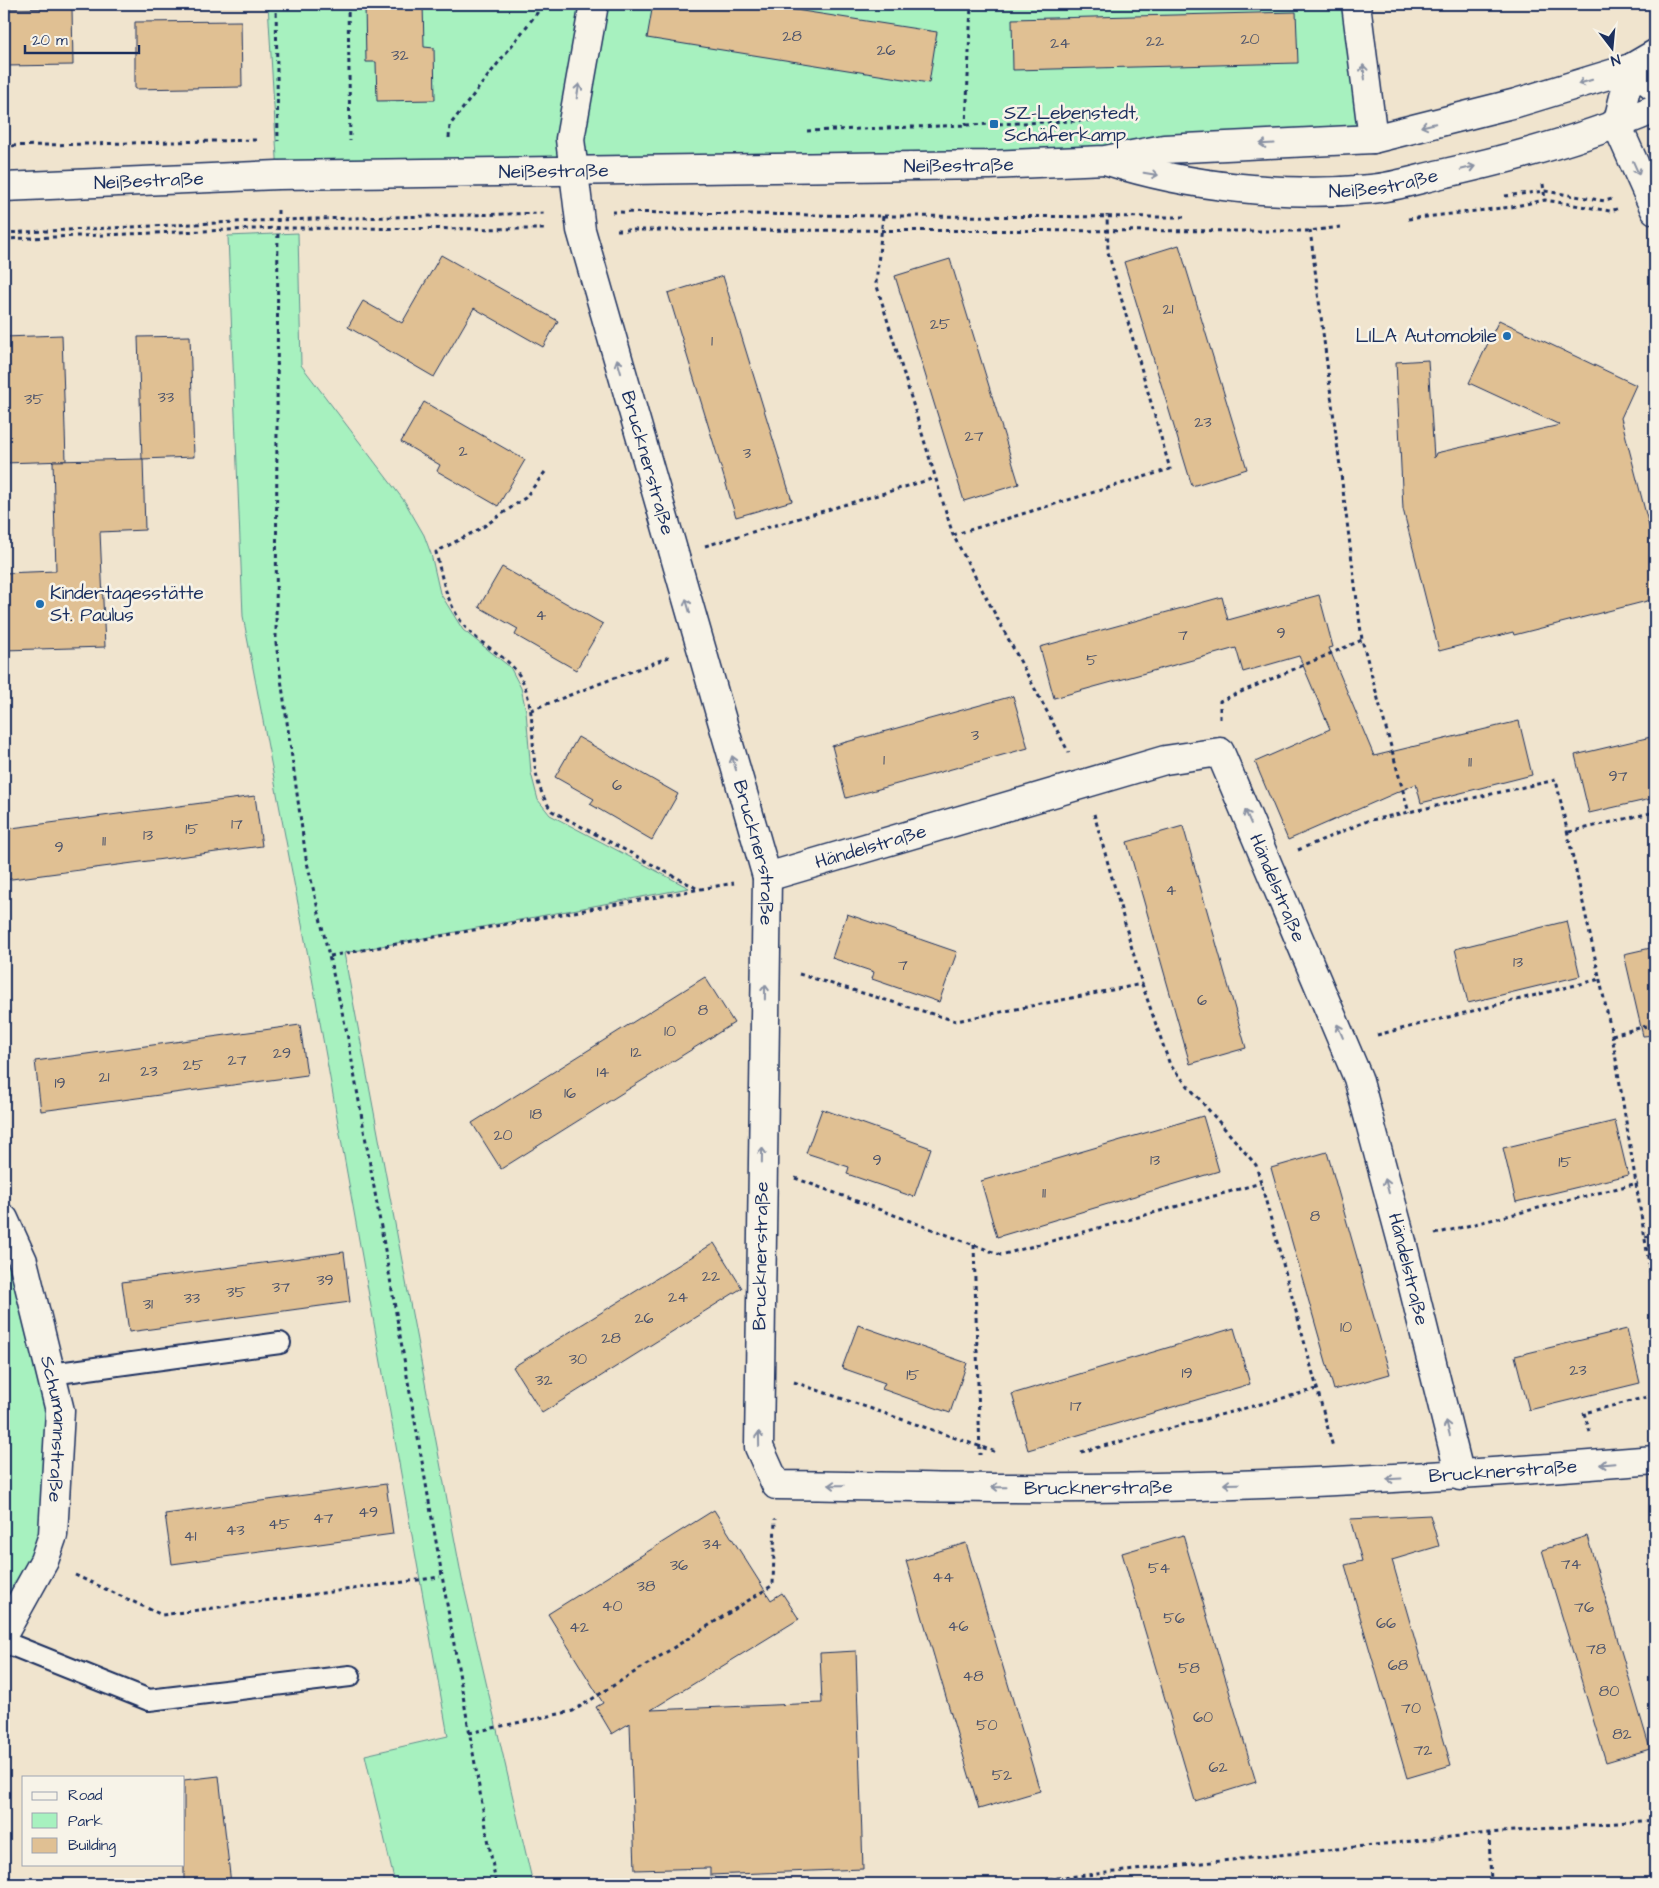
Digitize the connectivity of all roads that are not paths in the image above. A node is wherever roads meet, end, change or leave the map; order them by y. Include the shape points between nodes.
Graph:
1 (594, 4) edge
2 (1356, 4) edge
3 (1655, 54) edge
4 (1631, 68) junction
5 (1655, 87) edge
6 (1655, 109) edge
7 (1617, 125) junction
8 (1372, 130) junction
9 (1105, 160) junction
10 (574, 170) junction
11 (4, 187) edge
12 (1655, 210) edge
13 (767, 877) junction
14 (4, 1219) edge
15 (280, 1343) dead end
16 (50, 1374) junction
17 (1655, 1460) edge
18 (1460, 1476) junction
19 (4, 1632) edge
20 (4, 1642) edge
21 (350, 1676) dead end

10 -> 1 street, Brucknerstraße via 570,139
8 -> 2 street
3 - 4 street, Neißestraße
4 - 5 street
4 - 7 street
4 -> 8 street, Neißestraße via 1511,104
6 - 7 street, Neißestraße
9 -> 7 street, Neißestraße via 1143,172 1262,191 1372,189 1509,159
7 -> 12 street
8 -> 9 street, Neißestraße via 1164,149
9 - 10 street, Neißestraße via 990,165
10 - 11 street, Neißestraße via 278,175
13 -> 10 street, Brucknerstraße via 580,221
18 -> 13 street, Händelstraße via 1358,1078 1220,752 1164,760
18 -> 13 street, Brucknerstraße via 1086,1488 776,1485 759,1448
14 - 16 street, Schumannstraße via 23,1261
15 - 16 lane
16 - 19 street, Schumannstraße via 60,1411 53,1535 44,1561
17 -> 18 street, Brucknerstraße
20 - 21 lane via 149,1700

